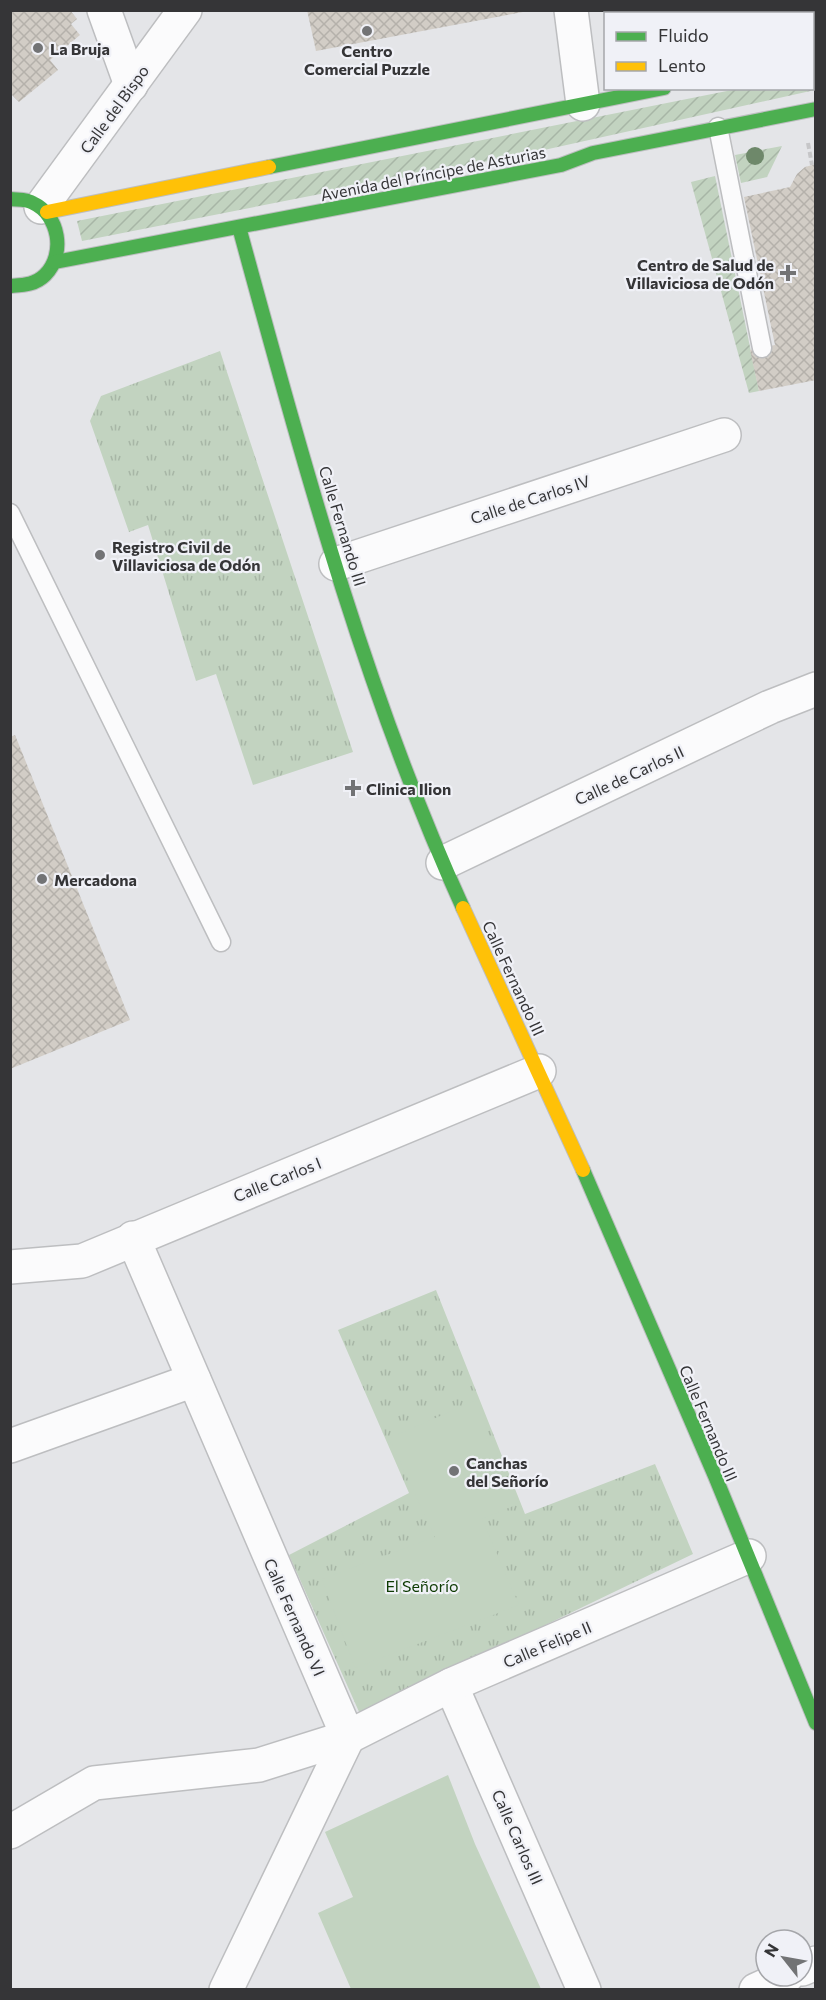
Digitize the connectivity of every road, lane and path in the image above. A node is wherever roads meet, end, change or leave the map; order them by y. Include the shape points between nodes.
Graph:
1 (104, 10) edge
2 (186, 10) edge
3 (571, 10) edge
4 (131, 85) junction
5 (654, 90) edge
6 (583, 104) junction
7 (816, 109) edge
8 (718, 127) junction
9 (806, 134) dead end
10 (812, 165) dead end
11 (33, 206) edge
12 (239, 226) junction
13 (55, 262) junction
14 (10, 286) edge
15 (762, 348) dead end
16 (724, 435) dead end
17 (10, 513) edge
18 (336, 564) junction
19 (816, 689) edge
20 (443, 863) junction
21 (221, 942) dead end
22 (539, 1071) junction
23 (133, 1238) junction
24 (10, 1267) edge
25 (194, 1380) junction
26 (10, 1446) edge
27 (749, 1556) junction
28 (451, 1685) junction
29 (816, 1723) edge
30 (348, 1737) junction
31 (10, 1832) edge
32 (226, 1989) edge
33 (584, 1989) edge

1 - 4 street
2 - 4 street, Calle del Bispo
3 - 6 street
4 - 11 street, Calle del Bispo
5 - 6 street
6 - 11 street
7 - 8 street, Avenida del Príncipe de Asturias
8 - 12 street, Avenida del Príncipe de Asturias via 593,153 561,165
8 - 15 lane
9 - 10 path
11 - 13 street via 57,227 59,245
12 - 13 street, Avenida del Príncipe de Asturias
12 - 18 street, Calle Fernando III
13 - 14 street via 38,280
16 - 18 street, Calle de Carlos IV
17 - 21 lane
18 - 20 street, Calle Fernando III
19 - 20 street, Calle de Carlos II via 770,707
20 - 22 street, Calle Fernando III
22 - 23 street, Calle Carlos I
22 - 27 street, Calle Fernando III
23 - 24 street, Calle Carlos I via 82,1261
23 - 25 street, Calle Fernando VI
25 - 26 street
25 - 30 street, Calle Fernando VI
27 - 28 street, Calle Felipe II
27 - 29 street, Calle Fernando III
28 - 30 street, Calle Felipe II
28 - 33 street, Calle Carlos III
30 - 31 street, Calle Felipe II via 259,1765 94,1783
30 - 32 street

